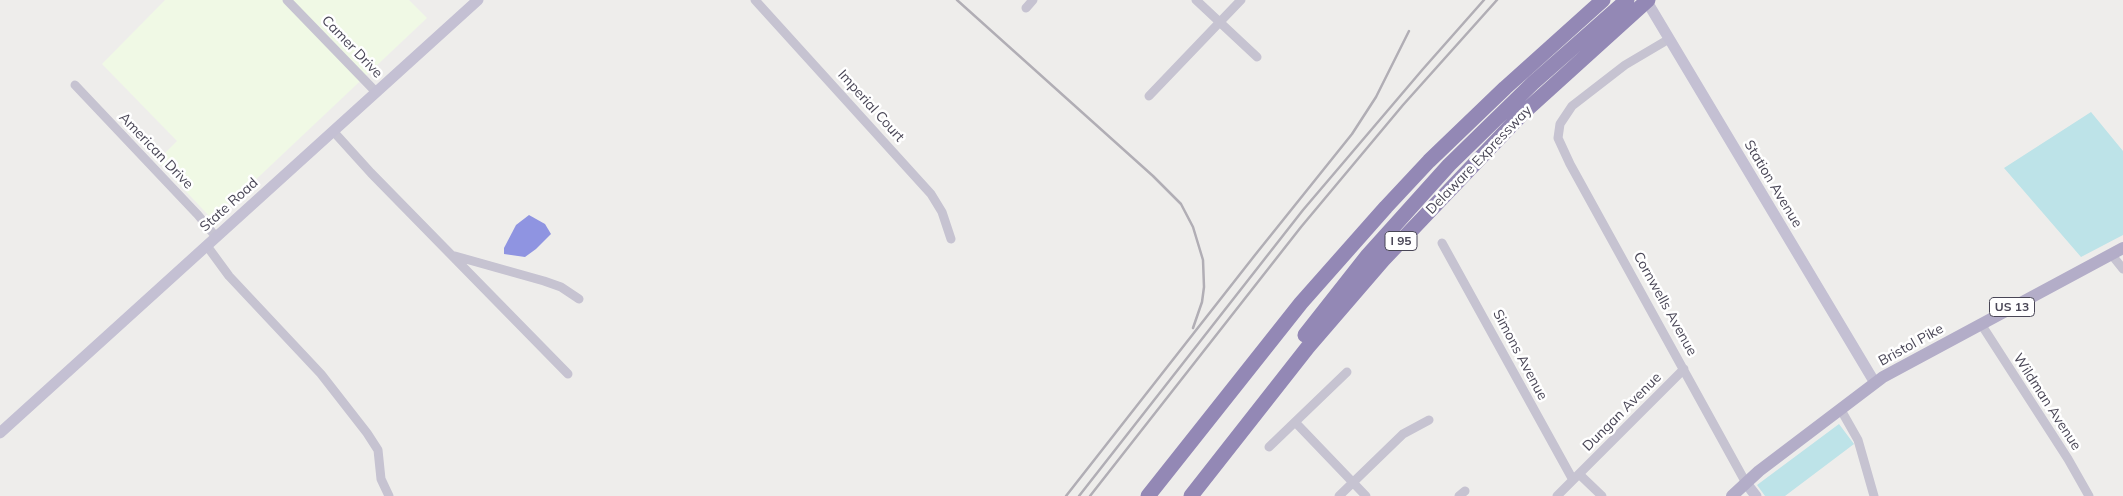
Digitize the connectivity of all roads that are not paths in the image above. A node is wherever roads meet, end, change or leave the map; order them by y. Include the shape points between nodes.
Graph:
1 (287, 0) edge
2 (478, 0) edge
3 (756, 0) edge
4 (1033, 0) edge
5 (1196, 0) edge
6 (1242, 0) edge
7 (1603, 0) edge
8 (1636, 2) edge
9 (1026, 8) dead end
10 (1222, 23) junction
11 (1669, 39) junction
12 (1258, 57) dead end
13 (75, 85) dead end
14 (376, 92) junction
15 (1149, 96) dead end
16 (333, 131) junction
17 (216, 237) junction
18 (951, 239) dead end
19 (1442, 242) dead end
20 (207, 246) junction
21 (2123, 248) edge
22 (2111, 254) junction
23 (453, 256) junction
24 (2123, 269) edge
25 (579, 299) dead end
26 (1981, 324) junction
27 (1684, 369) junction
28 (1348, 372) dead end
29 (568, 374) dead end
30 (1875, 383) junction
31 (1841, 410) junction
32 (1429, 420) dead end
33 (1295, 422) junction
34 (0, 433) edge
35 (1269, 447) dead end
36 (1576, 477) junction
37 (1352, 482) junction
38 (1746, 483) junction
39 (389, 496) edge
40 (1148, 496) edge
41 (1186, 496) edge
42 (1191, 496) edge
43 (1338, 496) edge
44 (1366, 496) edge
45 (1557, 496) edge
46 (1602, 496) edge
47 (1732, 496) edge
48 (1756, 496) edge
49 (1874, 496) edge
50 (2089, 496) edge

1 - 14 street, Camer Drive
2 - 14 main road, State Road
3 - 18 street, Imperial Court via 931,194 942,212
4 - 9 street
5 - 10 street
6 - 10 street
7 - 40 highway, I 95 via 1505,88 1386,207 1301,303
8 - 11 main road, Station Avenue
8 - 41 highway via 1504,110 1409,208 1314,323 1198,474
8 - 42 highway, Delaware Expressway / I 95 via 1522,114 1383,260 1302,354
10 - 12 street
10 - 15 street
11 - 27 street, Cornwells Avenue via 1599,84 1567,111 1558,132 1560,145
11 - 30 main road, Station Avenue
13 - 17 street, American Drive
14 - 16 main road, State Road
16 - 17 main road, State Road
16 - 23 street
17 - 20 main road, State Road
19 - 36 street, Simons Avenue
20 - 34 main road, State Road
20 - 39 street via 229,276 320,374 367,433 378,450 381,480
21 - 22 main road, Bristol Pike / US 13
22 - 24 street
22 - 26 main road, Bristol Pike / US 13
23 - 25 street via 544,281
23 - 29 street
26 - 30 main road, Bristol Pike / US 13
26 - 50 street, Wildman Avenue
27 - 36 street, Dungan Avenue
27 - 38 street, Cornwells Avenue
28 - 33 street
30 - 31 main road, Bristol Pike / US 13
31 - 38 main road, Bristol Pike / US 13
31 - 49 street via 1858,440
32 - 37 street via 1403,434
33 - 35 street
33 - 37 street
36 - 45 street, Dungan Avenue
36 - 46 street, Simons Avenue
37 - 43 street
37 - 44 street
38 - 47 main road, Bristol Pike / US 13
38 - 48 main road, Cornwells Avenue

